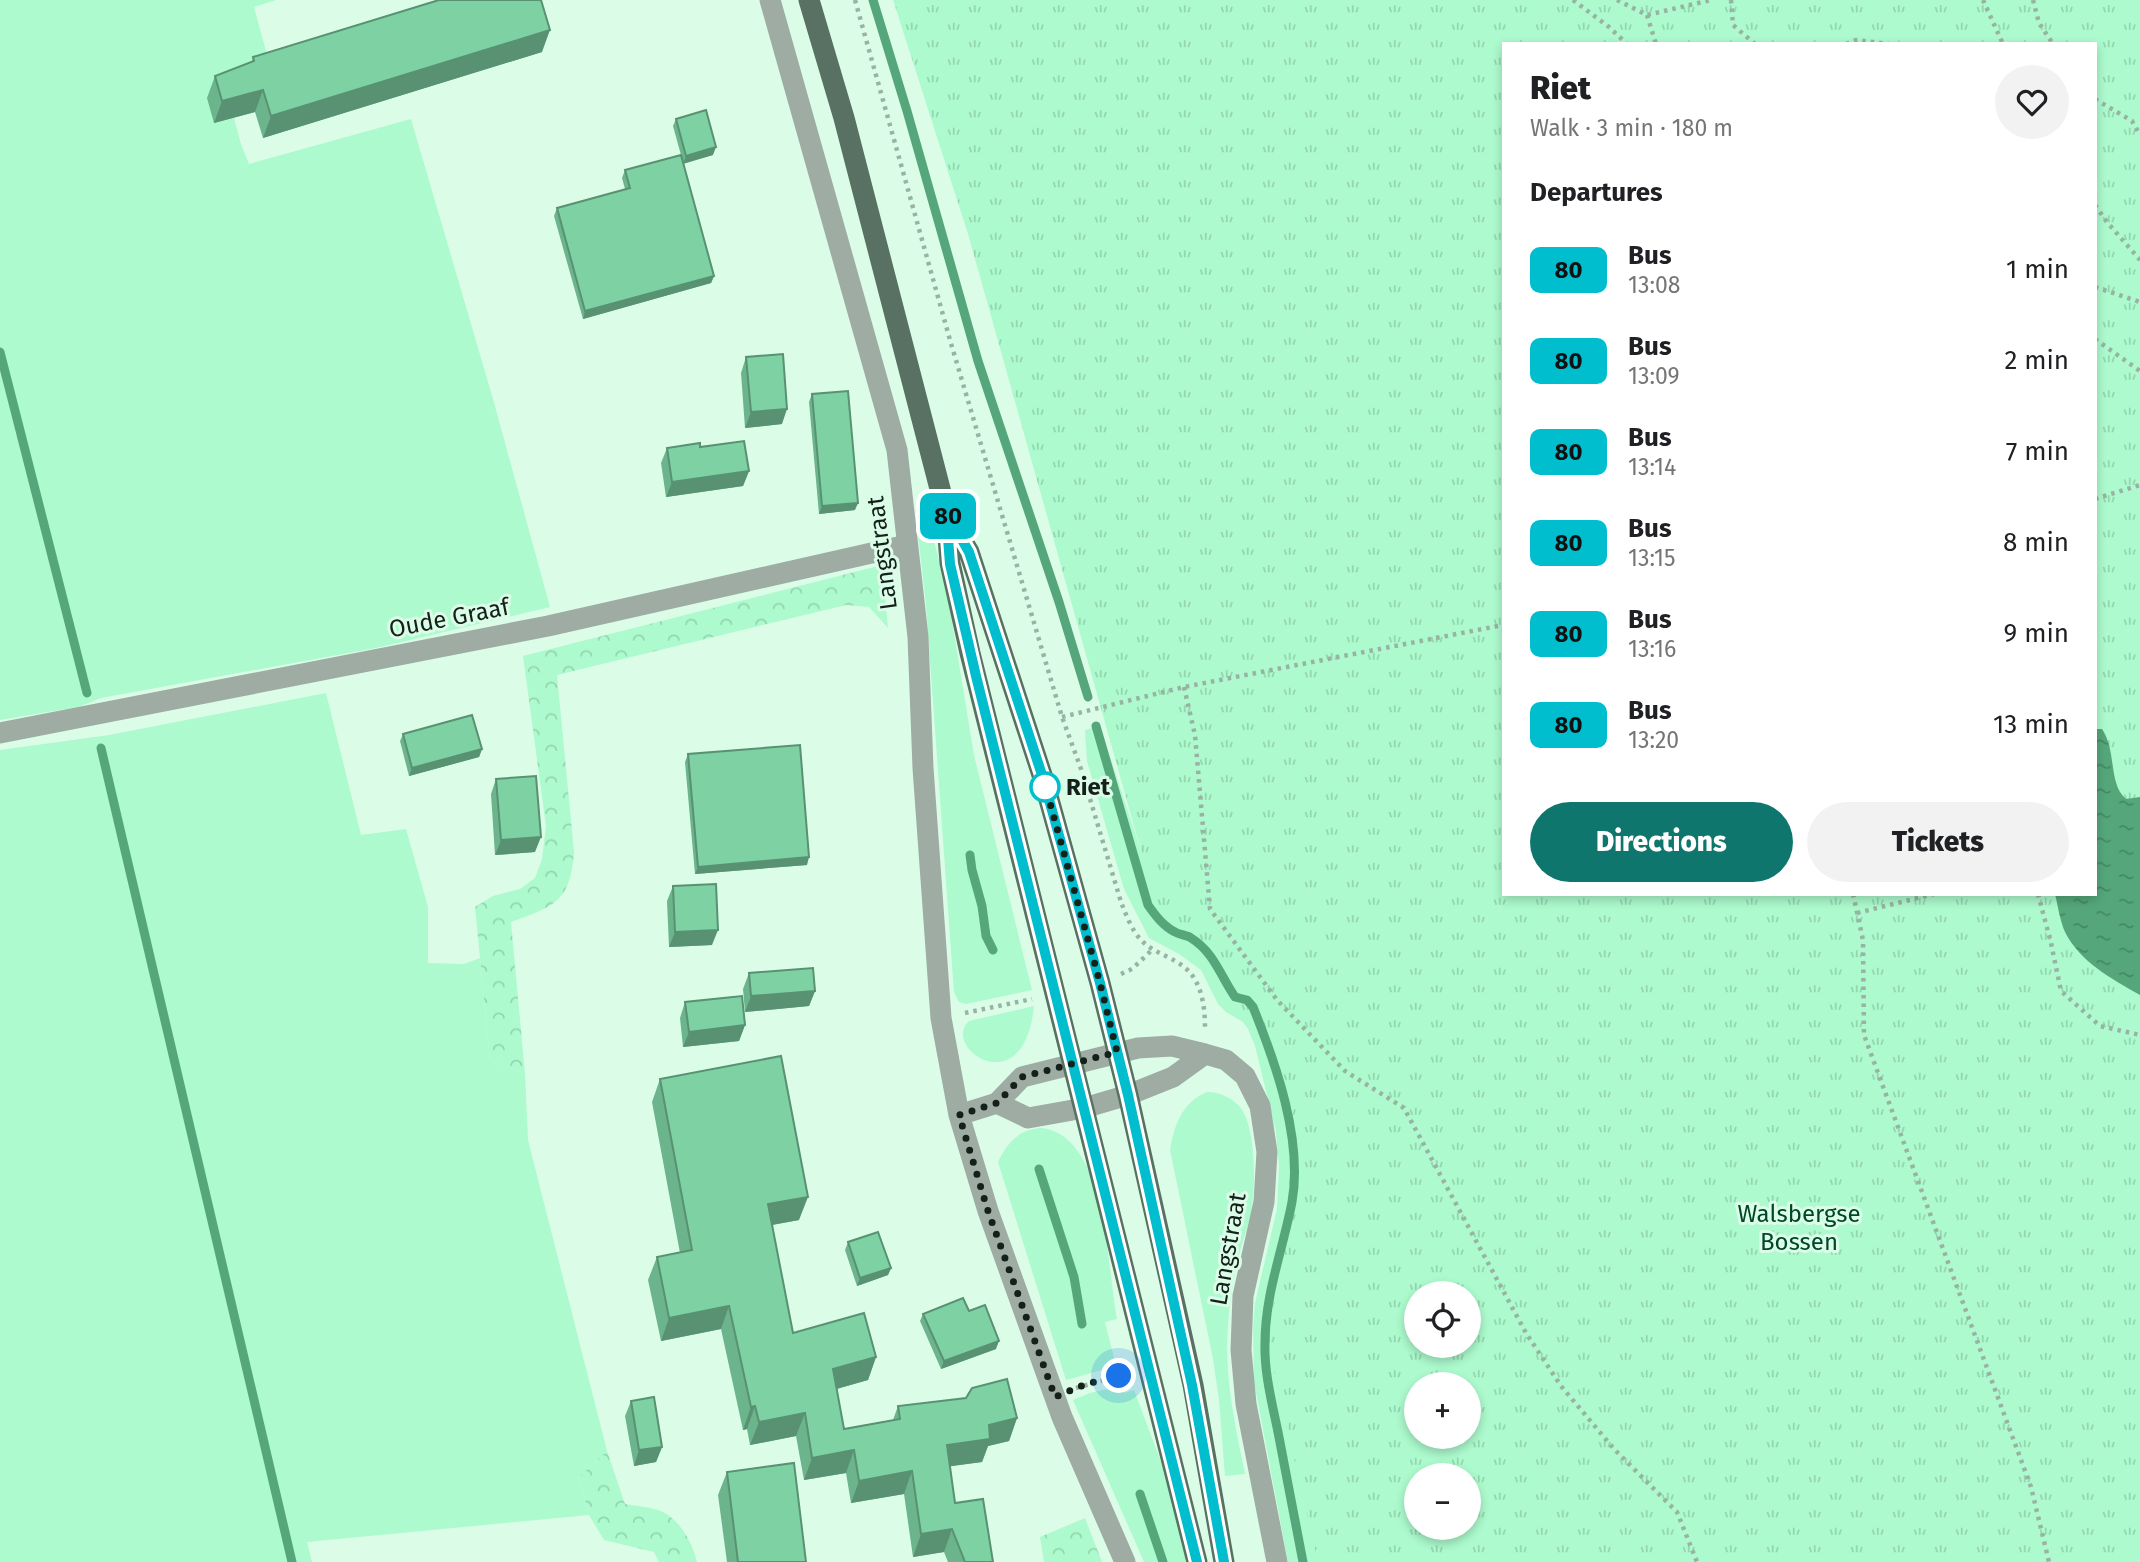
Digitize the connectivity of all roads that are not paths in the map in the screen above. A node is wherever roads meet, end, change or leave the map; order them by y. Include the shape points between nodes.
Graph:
1 (771, 0) edge
2 (809, 0) edge
3 (946, 512) junction
4 (907, 545) junction
5 (0, 733) edge
6 (1117, 1052) junction
7 (1205, 1054) junction
8 (1072, 1063) junction
9 (1128, 1095) junction
10 (997, 1103) junction
11 (1084, 1108) junction
12 (959, 1115) junction
13 (1125, 1562) edge
14 (1197, 1562) edge
15 (1224, 1562) edge
16 (1277, 1562) edge

1 - 4 street, Langstraat via 897,450
2 - 3 main road, Langstraat
3 - 6 main road, Langstraat via 969,552 1043,778
3 - 8 main road, Langstraat via 950,564 967,640
4 - 5 street, Oude Graaf via 548,626
4 - 12 street, Langstraat via 918,637 941,1018
6 - 7 street, Langstraat via 1172,1046
6 - 8 street, Langstraat
6 - 9 main road, Langstraat
7 - 9 street via 1173,1077
7 - 16 street, Langstraat via 1226,1060 1245,1076 1260,1106 1266,1133 1264,1202 1243,1296 1241,1350 1246,1404
8 - 10 street, Langstraat via 1022,1077
8 - 11 main road, Langstraat
9 - 11 street
9 - 15 main road, Langstraat via 1192,1385
10 - 11 street via 1028,1118
10 - 12 street, Langstraat
11 - 14 main road, Langstraat
12 - 13 street, Langstraat via 1055,1397

